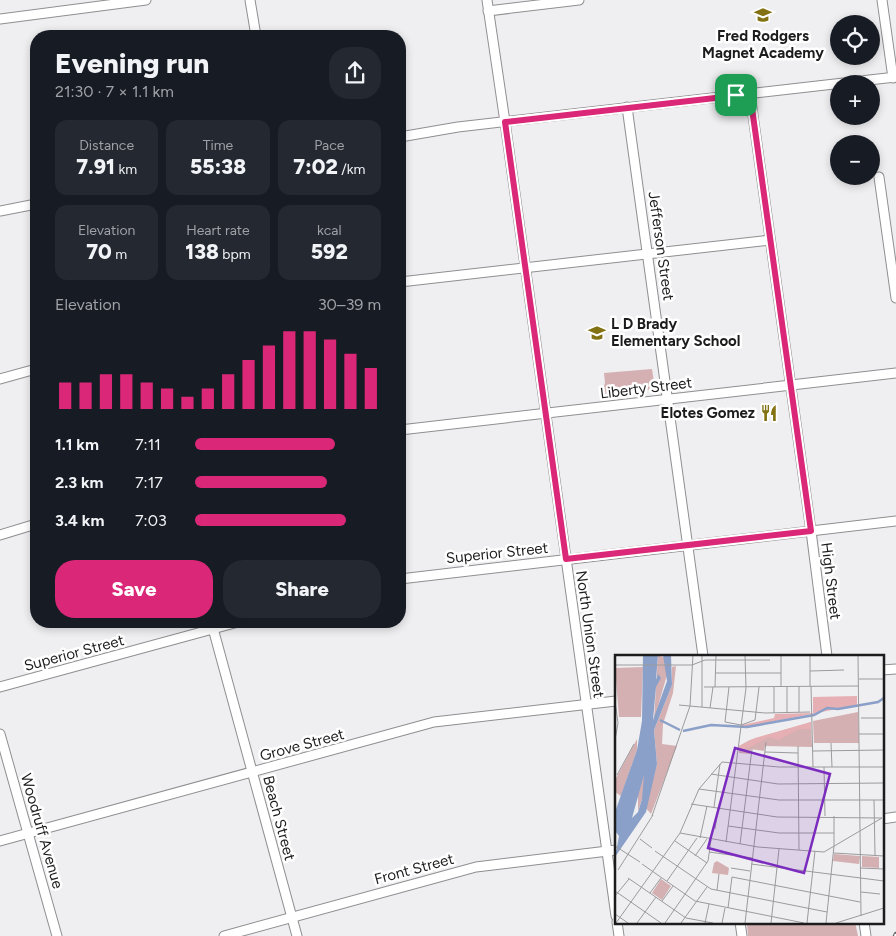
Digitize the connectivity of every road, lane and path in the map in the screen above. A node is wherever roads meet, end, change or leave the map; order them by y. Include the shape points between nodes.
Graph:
1 (146, 0) edge
2 (250, 0) edge
3 (487, 0) edge
4 (578, 0) edge
5 (882, 0) edge
6 (488, 11) junction
7 (0, 19) edge
8 (255, 30) edge
9 (894, 77) edge
10 (750, 94) junction
11 (628, 107) junction
12 (505, 122) junction
13 (406, 136) edge
14 (880, 184) edge
15 (30, 205) edge
16 (0, 211) edge
17 (770, 240) junction
18 (648, 254) junction
19 (526, 268) junction
20 (406, 281) edge
21 (896, 298) edge
22 (30, 371) edge
23 (896, 373) edge
24 (0, 379) edge
25 (790, 386) junction
26 (668, 400) junction
27 (546, 414) junction
28 (406, 429) edge
29 (896, 521) edge
30 (30, 526) edge
31 (811, 531) junction
32 (0, 535) edge
33 (688, 546) junction
34 (566, 559) junction
35 (406, 577) edge
36 (202, 628) edge
37 (213, 628) edge
38 (703, 655) edge
39 (827, 655) edge
40 (0, 687) edge
41 (615, 701) edge
42 (586, 705) junction
43 (0, 734) edge
44 (253, 773) junction
45 (29, 833) junction
46 (0, 841) edge
47 (611, 851) edge
48 (615, 903) edge
49 (292, 917) junction
50 (57, 936) edge
51 (224, 936) edge
52 (297, 936) edge

1 - 7 street
2 - 8 street
3 - 6 street, North Union Street
4 - 6 street
5 - 9 street
6 - 12 street, North Union Street
9 - 10 street
10 - 11 street
10 - 17 street, High Street
11 - 12 street
11 - 18 street, Jefferson Street
12 - 13 street via 458,126
12 - 19 street, North Union Street
14 - 21 street
15 - 16 street
17 - 18 street
17 - 25 street, High Street
18 - 19 street
18 - 26 street, Jefferson Street
19 - 20 street
19 - 27 street, North Union Street
22 - 24 street
23 - 25 street, Liberty Street
25 - 26 street, Liberty Street
25 - 31 street, High Street
26 - 27 street, Liberty Street
26 - 33 street, Jefferson Street
27 - 28 street, Liberty Street
27 - 34 street, North Union Street
29 - 31 street, Superior Street
30 - 32 street
31 - 33 street, Superior Street
31 - 39 street, High Street
33 - 34 street, Superior Street
33 - 38 street, Jefferson Street
34 - 35 street, Superior Street
34 - 42 street, North Union Street
36 - 40 street, Superior Street
37 - 44 street, Beach Street
41 - 42 street, Grove Street
42 - 44 street, Grove Street via 434,722
42 - 47 street, North Union Street
43 - 45 street, Woodruff Avenue
44 - 45 street, Grove Street
44 - 49 street, Beach Street
45 - 46 street, Grove Street
45 - 50 street, Woodruff Avenue
47 - 48 street, North Union Street
47 - 49 street, Front Street via 476,867
49 - 51 street, Front Street
49 - 52 street, Beach Street

